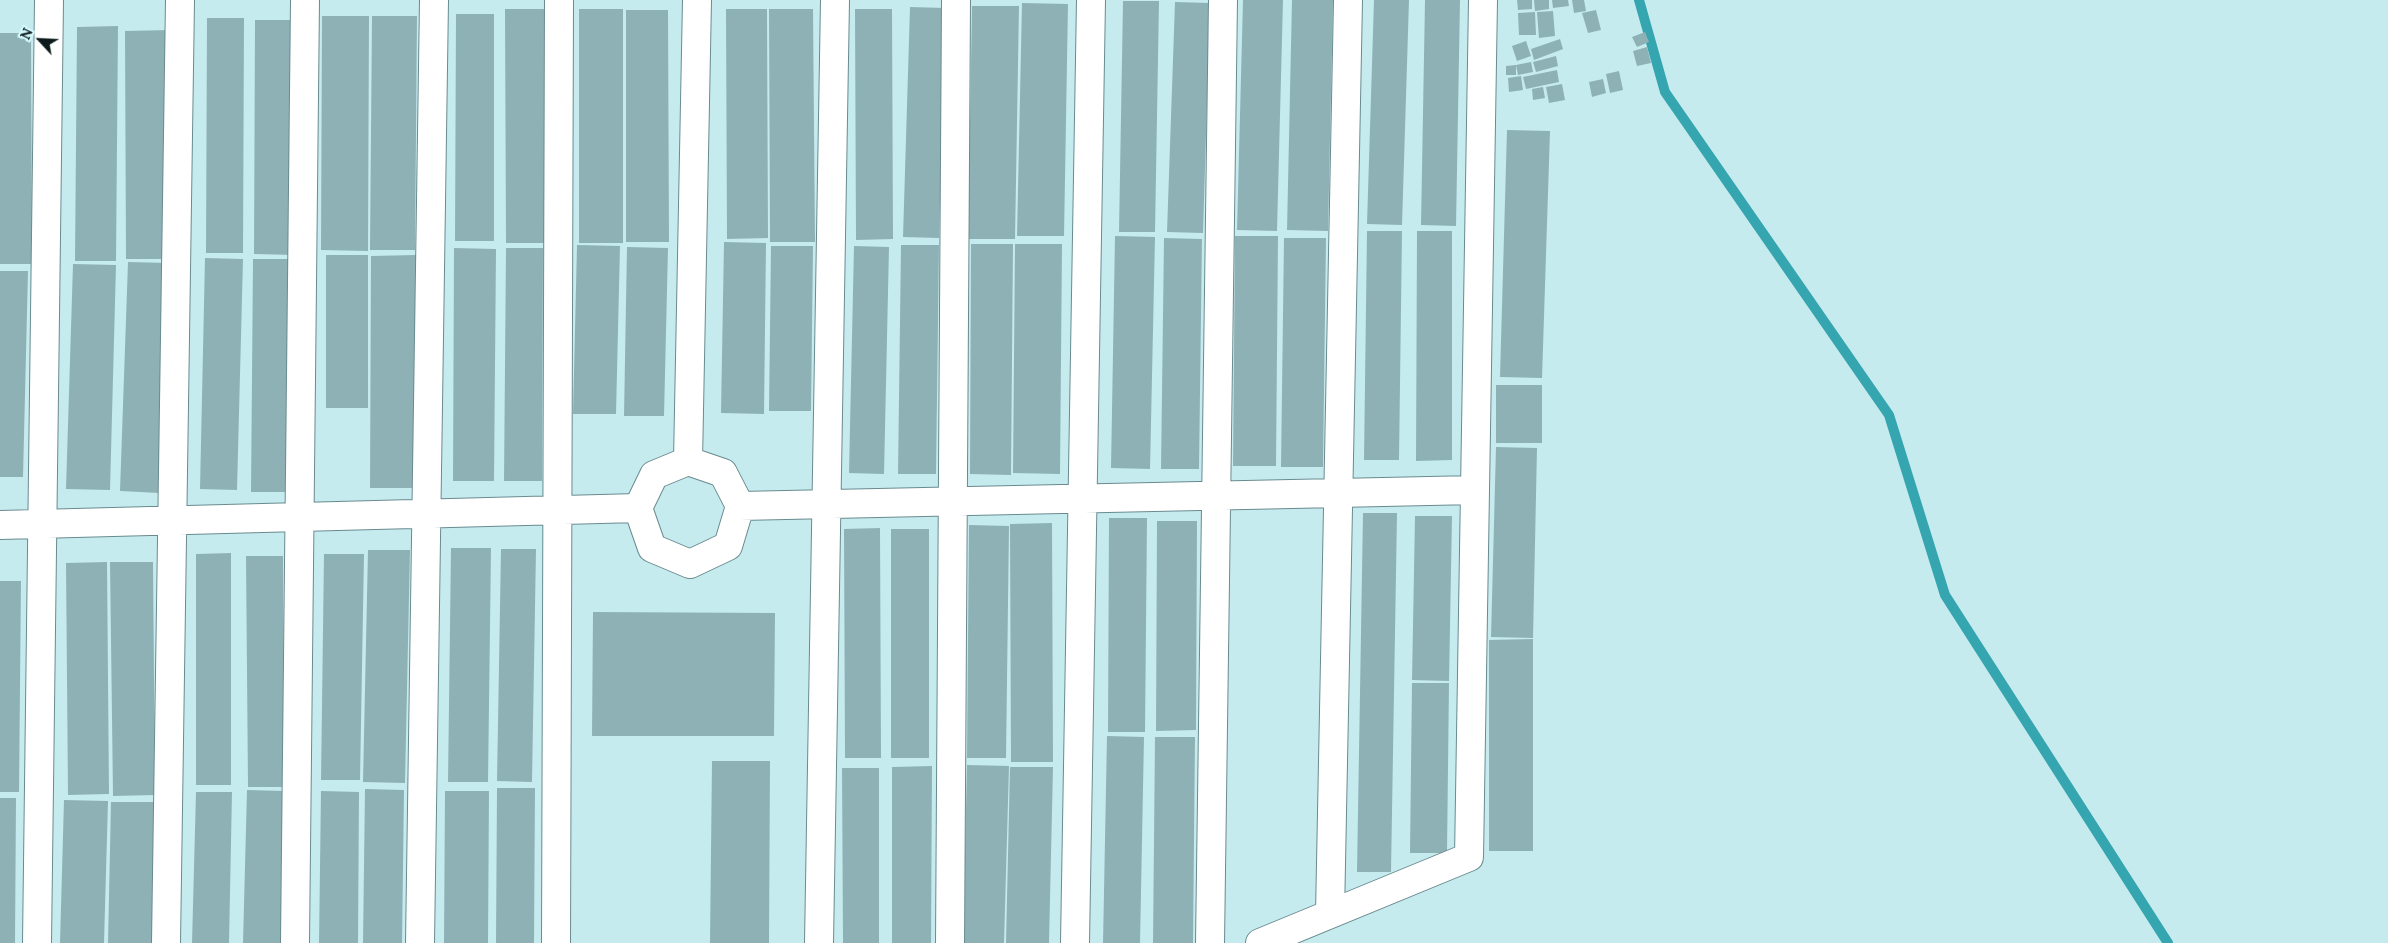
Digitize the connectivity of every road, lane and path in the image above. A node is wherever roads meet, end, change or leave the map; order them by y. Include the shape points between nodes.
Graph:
1 (49, 0) edge
2 (180, 0) edge
3 (305, 0) edge
4 (434, 0) edge
5 (559, 0) edge
6 (697, 0) edge
7 (835, 0) edge
8 (956, 0) edge
9 (1091, 0) edge
10 (1223, 0) edge
11 (1348, 0) edge
12 (1483, 0) edge
13 (688, 461) junction
14 (1475, 490) junction
15 (1338, 493) junction
16 (1216, 495) junction
17 (1083, 498) junction
18 (952, 501) junction
19 (826, 504) junction
20 (740, 506) junction
21 (638, 508) junction
22 (557, 510) junction
23 (427, 514) junction
24 (299, 518) junction
25 (172, 521) junction
26 (42, 524) junction
27 (0, 526) edge
28 (1330, 914) junction
29 (36, 943) edge
30 (166, 943) edge
31 (295, 943) edge
32 (420, 943) edge
33 (556, 943) edge
34 (819, 943) edge
35 (950, 943) edge
36 (1075, 943) edge
37 (1210, 943) edge
38 (1260, 943) edge

1 - 26 street
2 - 25 street
3 - 24 street
4 - 23 street
5 - 22 street
6 - 13 street
7 - 19 street
8 - 18 street
9 - 17 street
10 - 16 street
11 - 15 street
12 - 14 street
13 - 20 street via 723,473
13 - 21 street via 654,475
14 - 15 street
14 - 28 street via 1469,857
15 - 16 street
15 - 28 street
16 - 17 street
16 - 37 street
17 - 18 street
17 - 36 street
18 - 19 street
18 - 35 street
19 - 20 street
19 - 34 street
20 - 21 street via 728,546 690,564 652,548
21 - 22 street
22 - 23 street
22 - 33 street
23 - 24 street
23 - 32 street
24 - 25 street
24 - 31 street
25 - 26 street
25 - 30 street
26 - 27 street
26 - 29 street
28 - 38 street

